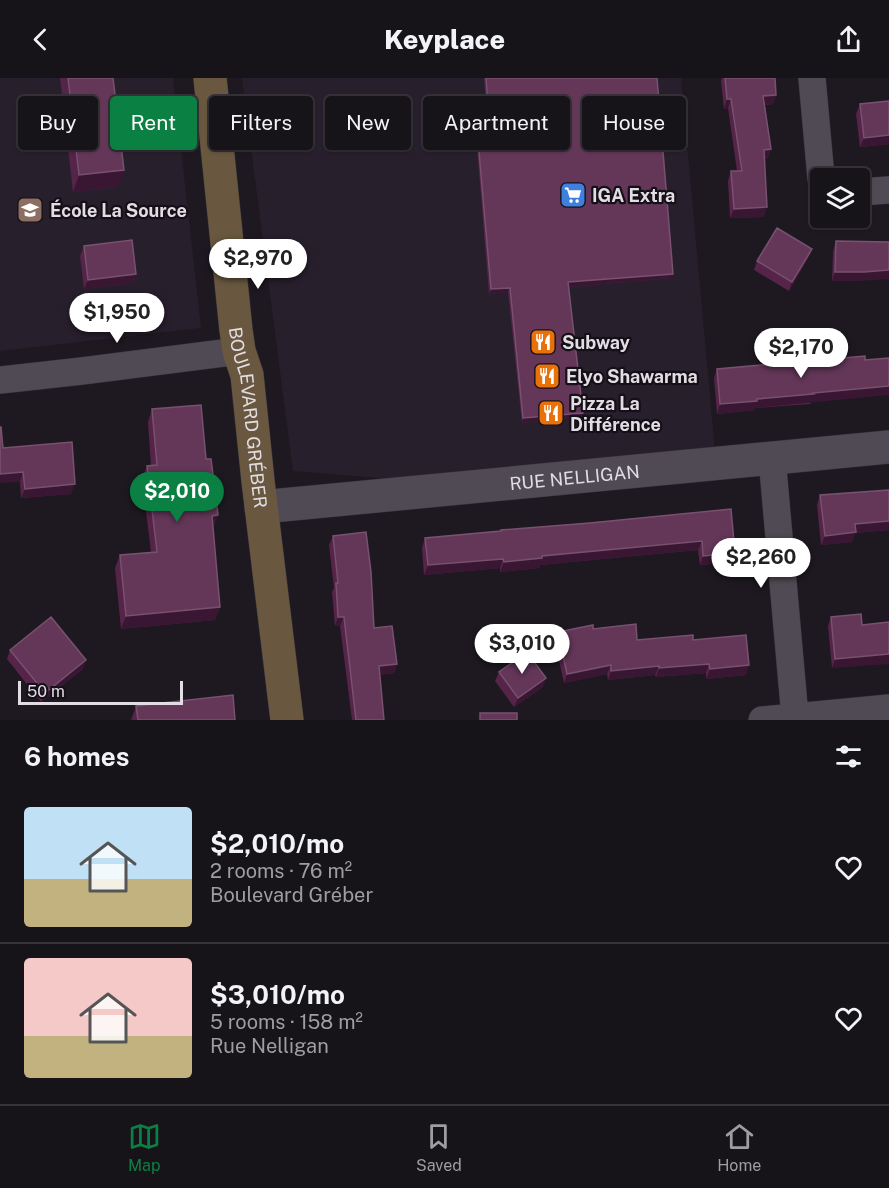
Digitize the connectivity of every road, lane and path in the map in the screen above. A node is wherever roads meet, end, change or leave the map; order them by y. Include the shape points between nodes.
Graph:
1 (210, 78) edge
2 (812, 78) edge
3 (820, 168) edge
4 (889, 190) edge
5 (870, 191) edge
6 (239, 351) junction
7 (0, 380) edge
8 (889, 447) edge
9 (772, 458) junction
10 (261, 507) junction
11 (889, 708) edge
12 (795, 717) junction
13 (287, 720) edge
14 (762, 720) edge

1 - 6 main road, BOULEVARD GRÉBER
2 - 3 street
4 - 5 street
6 - 7 street
6 - 10 main road, BOULEVARD GRÉBER via 247,375
8 - 9 street, RUE NELLIGAN
9 - 10 street, RUE NELLIGAN
9 - 12 street
10 - 13 main road, BOULEVARD GRÉBER
11 - 12 street
12 - 14 street

